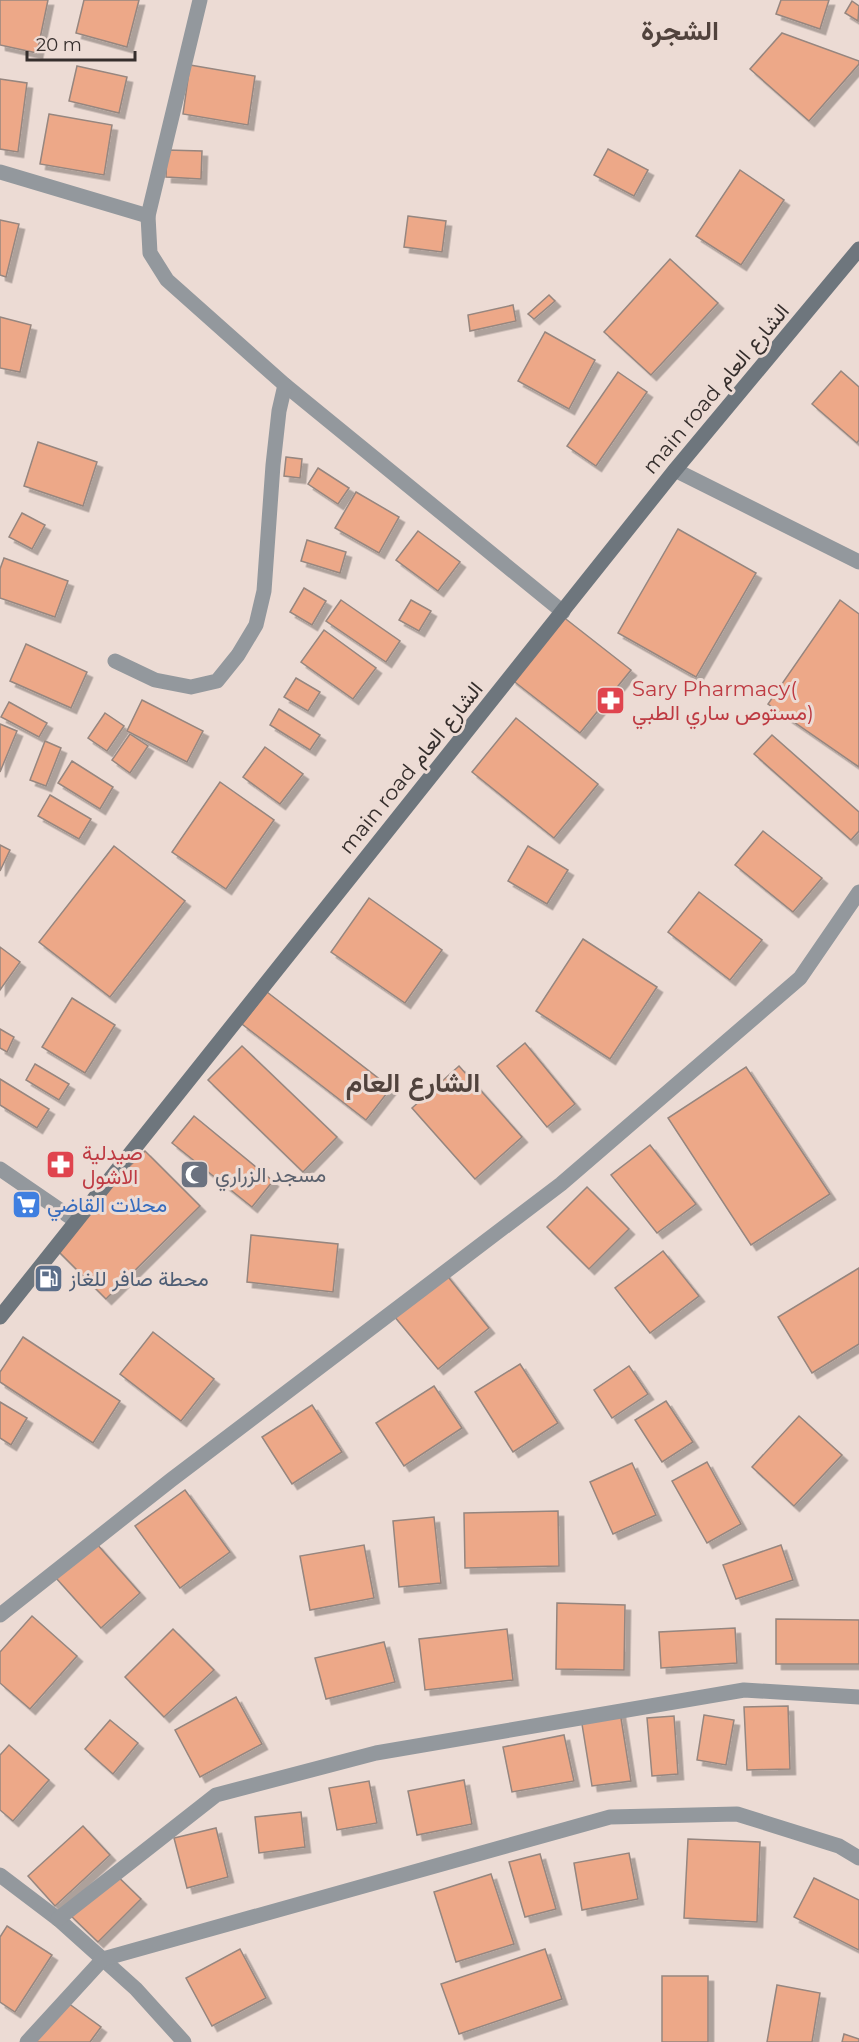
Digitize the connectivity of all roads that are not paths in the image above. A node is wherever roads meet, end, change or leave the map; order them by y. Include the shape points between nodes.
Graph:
1 (200, 0) edge
2 (0, 172) edge
3 (148, 216) junction
4 (859, 249) edge
5 (285, 385) junction
6 (675, 470) junction
7 (859, 562) edge
8 (563, 612) junction
9 (115, 661) dead end
10 (859, 892) edge
11 (0, 1169) edge
12 (76, 1221) junction
13 (0, 1317) edge
14 (0, 1615) edge
15 (859, 1697) edge
16 (859, 1858) edge
17 (0, 1875) edge
18 (58, 1919) junction
19 (103, 1959) junction
20 (27, 2042) edge
21 (184, 2042) edge

1 - 3 street
2 - 3 street
3 - 5 street via 150,253 167,280
4 - 6 main road, main road الشارع العام
5 - 8 street
5 - 9 street via 273,465 264,591 256,625 238,655 217,681 191,687 155,680
6 - 7 street
6 - 8 main road, main road الشارع العام
8 - 12 main road, main road الشارع العام
10 - 14 street via 800,978 561,1184
11 - 12 street
12 - 13 main road, main road الشارع العام
15 - 18 street via 744,1690 376,1753 216,1795
16 - 19 street via 839,1846 737,1814 610,1817
17 - 18 street
18 - 19 street
19 - 20 street
19 - 21 street

